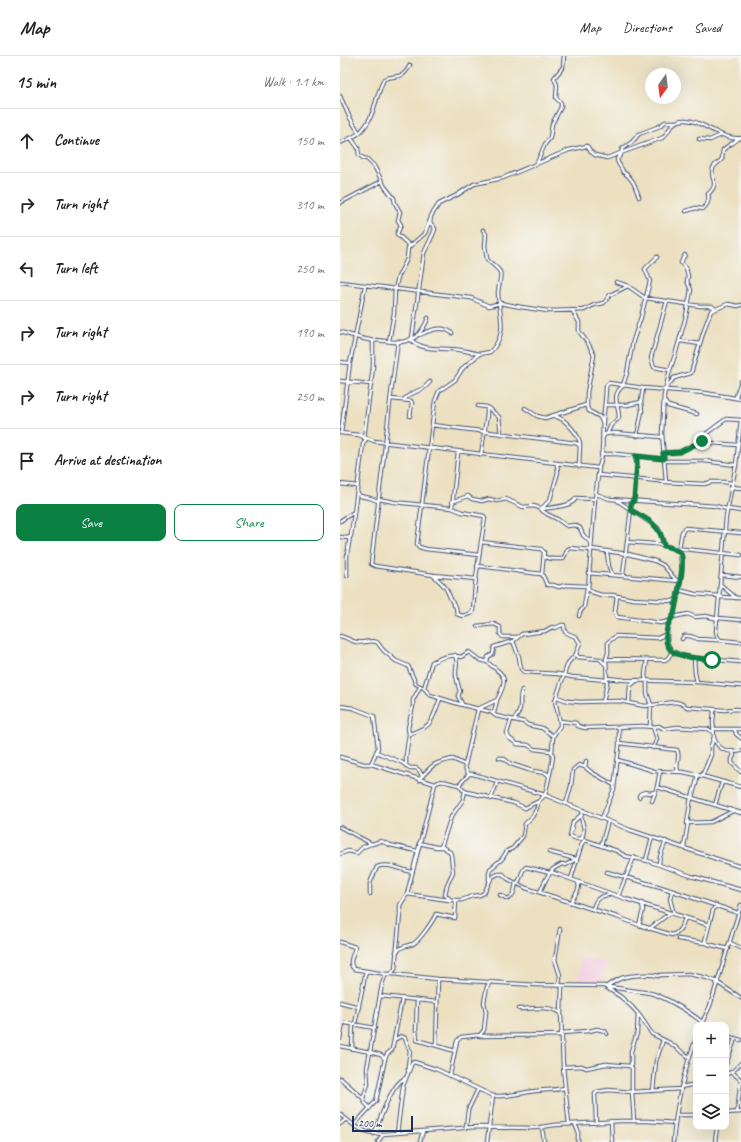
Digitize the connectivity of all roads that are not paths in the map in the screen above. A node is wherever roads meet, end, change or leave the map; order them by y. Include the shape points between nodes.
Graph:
1 (564, 56) edge
2 (410, 65) dead end
3 (340, 96) edge
4 (676, 122) junction
5 (359, 133) junction
6 (722, 135) junction
7 (351, 138) junction
8 (740, 138) edge
9 (699, 139) dead end
10 (340, 143) edge
11 (622, 153) junction
12 (537, 163) junction
13 (382, 181) junction
14 (639, 197) dead end
15 (340, 203) edge
16 (686, 211) dead end
17 (430, 219) junction
18 (483, 230) dead end
19 (410, 246) junction
20 (685, 255) dead end
21 (657, 257) dead end
22 (340, 282) edge
23 (616, 282) dead end
24 (365, 286) junction
25 (628, 286) junction
26 (395, 289) junction
27 (419, 292) junction
28 (645, 298) junction
29 (667, 301) junction
30 (500, 303) junction
31 (688, 304) junction
32 (741, 305) edge
33 (715, 309) junction
34 (572, 310) junction
35 (428, 318) dead end
36 (340, 332) edge
37 (452, 333) dead end
38 (417, 336) junction
39 (354, 337) junction
40 (411, 340) junction
41 (374, 341) junction
42 (389, 341) junction
43 (398, 341) junction
44 (680, 341) junction
45 (700, 344) junction
46 (479, 354) junction
47 (340, 362) edge
48 (350, 364) junction
49 (670, 370) junction
50 (340, 381) edge
51 (347, 381) junction
52 (741, 381) edge
53 (430, 382) dead end
54 (371, 384) junction
55 (623, 385) junction
56 (644, 388) junction
57 (666, 389) junction
58 (736, 397) junction
59 (390, 399) junction
60 (741, 399) edge
61 (403, 400) junction
62 (664, 401) junction
63 (641, 402) junction
64 (586, 405) junction
65 (605, 405) junction
66 (478, 406) dead end
67 (617, 406) junction
68 (486, 407) junction
69 (525, 408) dead end
70 (697, 414) dead end
71 (410, 416) dead end
72 (554, 416) junction
73 (741, 420) edge
74 (603, 422) junction
75 (432, 425) junction
76 (484, 432) junction
77 (340, 433) edge
78 (501, 434) junction
79 (607, 434) junction
80 (637, 436) junction
81 (603, 437) junction
82 (662, 437) junction
83 (365, 438) junction
84 (702, 441) junction
85 (385, 442) junction
86 (739, 443) edge
87 (580, 446) junction
88 (430, 448) junction
89 (458, 452) junction
90 (663, 453) junction
91 (601, 454) junction
92 (481, 455) junction
93 (635, 456) junction
94 (664, 460) junction
95 (557, 464) junction
96 (566, 465) junction
97 (736, 465) junction
98 (579, 467) junction
99 (599, 468) junction
100 (558, 472) junction
101 (598, 475) junction
102 (635, 479) junction
103 (666, 482) junction
104 (732, 483) junction
105 (340, 484) edge
106 (358, 486) junction
107 (731, 487) junction
108 (741, 488) edge
109 (357, 492) junction
110 (596, 494) junction
111 (595, 499) junction
112 (379, 500) junction
113 (617, 500) junction
114 (633, 501) junction
115 (452, 502) junction
116 (422, 505) junction
117 (452, 508) junction
118 (540, 509) junction
119 (727, 509) junction
120 (630, 510) junction
121 (741, 511) edge
122 (354, 512) junction
123 (340, 521) edge
124 (725, 531) junction
125 (741, 533) edge
126 (340, 537) edge
127 (350, 537) junction
128 (481, 542) junction
129 (628, 542) junction
130 (591, 543) junction
131 (664, 546) junction
132 (674, 548) junction
133 (680, 548) junction
134 (591, 550) junction
135 (607, 552) junction
136 (724, 553) junction
137 (626, 554) junction
138 (479, 555) junction
139 (741, 555) edge
140 (544, 557) junction
141 (477, 566) junction
142 (588, 573) junction
143 (542, 574) junction
144 (612, 574) junction
145 (433, 575) junction
146 (623, 575) junction
147 (722, 575) junction
148 (347, 576) dead end
149 (741, 577) edge
150 (476, 579) junction
151 (676, 580) junction
152 (680, 581) junction
153 (587, 587) junction
154 (678, 590) junction
155 (617, 596) junction
156 (719, 596) junction
157 (736, 598) junction
158 (741, 598) edge
159 (676, 600) junction
160 (579, 616) dead end
161 (673, 617) junction
162 (718, 619) junction
163 (741, 620) edge
164 (669, 621) junction
165 (477, 626) dead end
166 (666, 634) junction
167 (340, 636) edge
168 (517, 637) junction
169 (682, 639) dead end
170 (720, 640) junction
171 (513, 641) junction
172 (741, 642) edge
173 (672, 652) junction
174 (576, 654) junction
175 (455, 655) junction
176 (694, 658) junction
177 (606, 659) junction
178 (647, 660) junction
179 (487, 662) junction
180 (741, 662) edge
181 (606, 665) junction
182 (564, 675) junction
183 (607, 679) junction
184 (637, 680) junction
185 (646, 680) junction
186 (697, 682) junction
187 (741, 686) edge
188 (420, 687) junction
189 (424, 688) junction
190 (522, 690) dead end
191 (557, 697) junction
192 (440, 699) junction
193 (497, 700) junction
194 (603, 702) junction
195 (629, 702) junction
196 (462, 705) junction
197 (651, 705) junction
198 (340, 706) edge
199 (478, 709) junction
200 (712, 709) junction
201 (741, 710) edge
202 (494, 713) junction
203 (513, 720) junction
204 (560, 720) junction
205 (619, 727) junction
206 (651, 727) junction
207 (714, 730) junction
208 (735, 730) junction
209 (741, 730) edge
210 (409, 734) junction
211 (553, 736) junction
212 (714, 737) junction
213 (741, 738) edge
214 (620, 744) junction
215 (653, 748) junction
216 (732, 751) junction
217 (741, 751) edge
218 (376, 752) junction
219 (552, 753) junction
220 (340, 756) edge
221 (499, 758) dead end
222 (618, 760) junction
223 (586, 761) dead end
224 (371, 764) junction
225 (465, 765) junction
226 (406, 766) junction
227 (585, 767) junction
228 (660, 771) junction
229 (678, 772) junction
230 (741, 772) edge
231 (469, 774) junction
232 (697, 774) junction
233 (422, 776) junction
234 (549, 776) junction
235 (702, 776) junction
236 (418, 780) junction
237 (498, 782) junction
238 (722, 782) junction
239 (435, 784) junction
240 (459, 785) junction
241 (614, 785) junction
242 (657, 787) junction
243 (741, 787) edge
244 (465, 791) junction
245 (655, 792) junction
246 (544, 795) junction
247 (638, 797) dead end
248 (691, 798) junction
249 (491, 799) junction
250 (539, 801) junction
251 (652, 801) dead end
252 (566, 804) junction
253 (715, 805) junction
254 (582, 810) junction
255 (733, 811) junction
256 (741, 813) edge
257 (581, 815) junction
258 (602, 818) junction
259 (608, 821) junction
260 (687, 824) junction
261 (340, 827) edge
262 (652, 837) junction
263 (583, 840) junction
264 (666, 841) junction
265 (419, 843) junction
266 (372, 844) junction
267 (441, 846) junction
268 (601, 846) junction
269 (684, 847) junction
270 (417, 851) junction
271 (550, 852) dead end
272 (340, 854) edge
273 (634, 857) junction
274 (576, 859) junction
275 (646, 860) junction
276 (658, 864) junction
277 (741, 866) edge
278 (412, 872) junction
279 (607, 872) dead end
280 (550, 873) junction
281 (627, 877) junction
282 (571, 879) junction
283 (489, 880) junction
284 (578, 882) junction
285 (516, 883) junction
286 (672, 890) junction
287 (741, 890) edge
288 (540, 892) junction
289 (370, 894) dead end
290 (407, 894) junction
291 (613, 894) junction
292 (500, 895) dead end
293 (618, 896) junction
294 (452, 901) junction
295 (456, 901) junction
296 (571, 902) junction
297 (642, 904) junction
298 (716, 905) junction
299 (741, 905) edge
300 (593, 909) junction
301 (671, 913) junction
302 (738, 913) junction
303 (674, 914) junction
304 (685, 918) junction
305 (639, 925) junction
306 (709, 925) junction
307 (560, 929) dead end
308 (649, 929) junction
309 (678, 939) dead end
310 (340, 942) edge
311 (705, 943) junction
312 (730, 943) junction
313 (741, 948) edge
314 (728, 949) junction
315 (396, 953) junction
316 (366, 971) junction
317 (386, 974) junction
318 (391, 974) junction
319 (438, 979) junction
320 (490, 982) junction
321 (718, 983) junction
322 (561, 986) junction
323 (605, 986) junction
324 (380, 996) junction
325 (741, 998) edge
326 (402, 999) junction
327 (417, 1000) junction
328 (340, 1002) edge
329 (437, 1002) junction
330 (359, 1006) junction
331 (519, 1009) dead end
332 (561, 1013) junction
333 (638, 1014) junction
334 (342, 1022) edge
335 (701, 1022) edge
336 (702, 1022) edge
337 (354, 1024) junction
338 (375, 1028) junction
339 (562, 1034) junction
340 (607, 1034) dead end
341 (477, 1036) junction
342 (729, 1037) edge
343 (734, 1039) junction
344 (340, 1040) edge
345 (394, 1040) junction
346 (663, 1040) junction
347 (741, 1040) edge
348 (436, 1045) junction
349 (340, 1046) edge
350 (693, 1047) edge
351 (352, 1049) junction
352 (455, 1051) junction
353 (370, 1052) junction
354 (387, 1054) junction
355 (381, 1055) junction
356 (689, 1057) junction
357 (728, 1058) edge
358 (385, 1060) junction
359 (741, 1063) edge
360 (563, 1067) junction
361 (631, 1067) junction
362 (408, 1072) junction
363 (732, 1072) junction
364 (729, 1073) edge
365 (450, 1075) junction
366 (340, 1078) edge
367 (405, 1078) junction
368 (741, 1080) edge
369 (693, 1085) edge
370 (564, 1088) junction
371 (681, 1088) junction
372 (478, 1089) junction
373 (653, 1091) junction
374 (632, 1092) junction
375 (493, 1096) junction
376 (363, 1098) junction
377 (370, 1108) junction
378 (736, 1112) junction
379 (741, 1112) edge
380 (729, 1113) edge
381 (340, 1114) edge
382 (677, 1115) junction
383 (693, 1115) edge
384 (346, 1119) junction
385 (634, 1121) junction
386 (611, 1122) junction
387 (596, 1123) junction
388 (676, 1123) junction
389 (340, 1124) edge
390 (575, 1124) junction
391 (569, 1125) junction
392 (354, 1126) junction
393 (466, 1127) junction
394 (542, 1127) junction
395 (489, 1128) junction
396 (717, 1130) edge
397 (423, 1131) junction
398 (397, 1132) junction
399 (374, 1134) junction
400 (383, 1134) junction
401 (378, 1142) edge
402 (420, 1142) edge
403 (487, 1142) edge
404 (544, 1142) edge
405 (578, 1142) edge
406 (612, 1142) edge
407 (672, 1142) edge
408 (715, 1142) edge

1 - 12 street via 563,67 554,78 557,85 556,98 561,107 552,124 550,138 544,144
2 - 5 street via 399,77 384,79 373,112
3 - 5 street
4 - 6 street via 688,120
4 - 11 street via 666,136
4 - 11 street via 665,122 639,134 622,149
5 - 7 street
6 - 8 street
6 - 9 street via 710,140
7 - 10 street
7 - 13 street via 358,148 359,155 370,161
8 - 16 street via 722,150 722,159 714,167 715,185 708,194 706,206 703,209
11 - 12 street via 606,158 595,155 586,146
11 - 14 street via 617,161 623,172 634,181
12 - 17 street via 503,178 474,184 439,204
13 - 15 street
13 - 19 street via 400,212 398,220 401,225 397,234
17 - 19 street via 425,232
17 - 27 street via 435,231 424,253
18 - 30 street via 486,234 487,259 501,274 498,292
19 - 26 street
20 - 31 street via 681,263 686,268 691,290
21 - 28 street via 645,268 650,280
22 - 24 street
23 - 25 street
24 - 26 street
24 - 39 street
25 - 28 street
25 - 34 street via 610,295 601,304 584,310
26 - 27 street
26 - 42 street
27 - 30 street via 472,298 489,306
27 - 40 street
28 - 29 street
28 - 55 street
29 - 31 street
29 - 49 street via 651,358 654,367
30 - 34 street via 532,310
30 - 46 street via 502,323 498,342 490,352
31 - 33 street via 712,306
31 - 44 street
32 - 33 street via 729,304
33 - 45 street via 709,316
34 - 64 street via 579,322 579,331 594,355
35 - 38 street
36 - 39 street
37 - 38 street via 447,329 431,330
38 - 40 street
39 - 41 street
39 - 48 street
40 - 43 street
40 - 46 street via 432,349
41 - 42 street
41 - 54 street
42 - 43 street
43 - 59 street
44 - 45 street
44 - 49 street
45 - 57 street via 691,373 674,378
46 - 75 street via 461,370 455,380 439,391
47 - 48 street
48 - 51 street
49 - 57 street
50 - 51 street
51 - 54 street
51 - 77 street
52 - 58 street
53 - 61 street
54 - 83 street
55 - 56 street
55 - 65 street via 607,384
55 - 67 street via 616,394
56 - 57 street
56 - 63 street
57 - 58 street
57 - 62 street
58 - 60 street
59 - 61 street
59 - 85 street
61 - 71 street via 412,403
62 - 70 street via 668,406
62 - 82 street
63 - 67 street
63 - 80 street via 642,412
64 - 72 street
64 - 74 street via 589,411 600,417
65 - 67 street
65 - 74 street
66 - 68 street
67 - 79 street via 618,418
68 - 76 street
68 - 78 street via 500,419
69 - 72 street via 541,417
72 - 87 street via 570,424 580,439
73 - 84 street via 726,420 707,433
73 - 86 street
74 - 81 street
75 - 76 street
75 - 88 street
76 - 78 street
76 - 92 street
77 - 83 street
78 - 87 street via 576,443
79 - 80 street
79 - 81 street
80 - 82 street
81 - 91 street
82 - 90 street
83 - 85 street
83 - 106 street
84 - 86 street
84 - 90 street via 680,452
85 - 88 street
85 - 112 street
86 - 97 street
87 - 98 street
88 - 89 street
88 - 116 street
89 - 92 street
89 - 115 street
90 - 94 street
91 - 93 street
91 - 99 street
92 - 95 street
93 - 94 street
93 - 102 street
94 - 97 street
94 - 103 street
95 - 96 street
95 - 100 street
96 - 98 street
96 - 100 street
97 - 104 street
98 - 99 street
99 - 101 street
100 - 118 street via 550,500
101 - 102 street
101 - 110 street
102 - 103 street
102 - 114 street
103 - 104 street
104 - 107 street
105 - 106 street
106 - 109 street
107 - 108 street
107 - 119 street
109 - 112 street via 360,496
109 - 122 street
110 - 111 street
110 - 113 street
111 - 118 street via 576,498 572,503
111 - 130 street
112 - 116 street
112 - 145 street via 371,564
113 - 114 street
113 - 120 street
114 - 119 street via 716,506
114 - 120 street
115 - 117 street
115 - 118 street via 466,496 482,501 506,498 523,507 535,506
116 - 117 street
116 - 138 street via 418,547
117 - 128 street via 484,516
118 - 130 street via 567,526 575,525 580,528
119 - 121 street
119 - 124 street
120 - 129 street
120 - 131 street via 658,528
122 - 123 street
122 - 127 street
124 - 125 street
124 - 133 street via 685,528
124 - 136 street
126 - 127 street
127 - 148 street
128 - 138 street
128 - 140 street via 541,549
129 - 131 street
129 - 137 street
130 - 134 street
131 - 132 street
132 - 133 street
132 - 152 street via 682,557
133 - 136 street
134 - 135 street
134 - 140 street via 570,548 564,558
134 - 142 street
135 - 137 street
135 - 144 street
136 - 139 street
136 - 147 street
137 - 146 street
137 - 151 street via 663,565
138 - 141 street
140 - 143 street
141 - 143 street
141 - 150 street
142 - 144 street
142 - 153 street
143 - 153 street via 547,585
144 - 146 street
145 - 150 street
145 - 150 street via 446,588 457,614 462,616 472,613
146 - 151 street
147 - 149 street
147 - 156 street
147 - 157 street via 722,587
151 - 152 street
152 - 154 street
153 - 155 street via 595,594
153 - 160 street via 584,607
154 - 156 street
154 - 159 street
155 - 159 street
155 - 164 street via 617,617 661,623
156 - 157 street
156 - 162 street
157 - 158 street
159 - 161 street
161 - 162 street via 688,614
161 - 164 street
162 - 163 street
162 - 170 street via 717,636
164 - 166 street
165 - 168 street via 496,624 500,627 500,634 503,637
166 - 173 street
166 - 177 street via 658,638 616,636 608,642
167 - 188 street via 356,642 377,642 396,661 408,666 414,681
168 - 171 street
168 - 174 street via 564,625 565,632 578,640
169 - 170 street via 684,636 694,636 698,639
170 - 172 street
171 - 179 street via 494,647 493,654 488,657
171 - 182 street via 522,671
173 - 176 street
173 - 178 street via 665,660
174 - 181 street via 578,657 600,659
174 - 182 street
175 - 179 street via 461,657 469,652
175 - 189 street via 447,655 432,662
175 - 196 street via 458,663 458,696
176 - 180 street
176 - 186 street
177 - 178 street
177 - 181 street
178 - 185 street
179 - 193 street via 504,676
181 - 183 street
182 - 183 street
182 - 191 street
183 - 184 street
183 - 194 street
184 - 185 street
184 - 195 street via 630,686
185 - 186 street
185 - 197 street
186 - 187 street
188 - 189 street
188 - 210 street via 413,700
189 - 192 street via 430,695
190 - 203 street via 521,708
191 - 194 street via 568,701
191 - 204 street via 555,704
192 - 196 street
192 - 210 street via 430,724 420,731
193 - 199 street
193 - 202 street
194 - 195 street
195 - 197 street
196 - 199 street
197 - 200 street via 675,702 687,707
197 - 206 street
198 - 218 street via 374,716 378,748
199 - 202 street
199 - 225 street
200 - 201 street
200 - 207 street
202 - 203 street via 496,716
203 - 211 street via 542,728
203 - 219 street via 507,733 512,741
204 - 205 street via 576,723 585,728
204 - 211 street via 559,729
205 - 206 street
205 - 214 street
206 - 207 street
206 - 215 street via 658,739
207 - 208 street
207 - 212 street
208 - 209 street
208 - 213 street
210 - 226 street
211 - 219 street
212 - 216 street via 718,746
212 - 235 street via 710,758
214 - 215 street
214 - 222 street
215 - 229 street via 678,750
216 - 217 street
216 - 230 street via 732,763
218 - 224 street
218 - 226 street
219 - 234 street
220 - 224 street
221 - 234 street
222 - 228 street
222 - 241 street
223 - 227 street
224 - 236 street
225 - 231 street
225 - 233 street via 453,759 438,762
226 - 233 street via 419,770
227 - 241 street
227 - 252 street via 579,765 573,770
228 - 229 street
228 - 242 street
229 - 232 street
231 - 237 street
231 - 240 street
232 - 235 street
232 - 248 street
233 - 236 street
234 - 246 street
235 - 238 street
236 - 239 street
237 - 246 street
237 - 249 street
238 - 243 street
238 - 253 street
239 - 240 street via 442,781
239 - 265 street
240 - 244 street
241 - 258 street
242 - 245 street
242 - 248 street
244 - 249 street
244 - 267 street via 463,800 451,817
245 - 247 street via 645,792
245 - 251 street
246 - 250 street
246 - 252 street
248 - 253 street
248 - 260 street
249 - 250 street via 527,808
250 - 283 street via 536,810 525,824 523,836 490,870
252 - 254 street
253 - 255 street
254 - 257 street
254 - 258 street
255 - 256 street
255 - 260 street via 711,822
257 - 263 street
257 - 263 street via 573,822 570,836
258 - 259 street
259 - 262 street
259 - 268 street
260 - 269 street
261 - 266 street
262 - 264 street
262 - 275 street
263 - 268 street
263 - 274 street
264 - 269 street
264 - 276 street
265 - 267 street via 436,848
265 - 270 street
266 - 270 street via 381,841
266 - 272 street via 363,847 357,853 348,851
267 - 294 street via 451,855 453,872 445,895
268 - 273 street
269 - 277 street
270 - 278 street
271 - 274 street
273 - 275 street
273 - 281 street
274 - 280 street via 566,865 560,865
274 - 282 street
275 - 276 street
276 - 287 street
278 - 289 street via 379,866 370,883
278 - 290 street
279 - 281 street
280 - 282 street
280 - 285 street via 526,867 519,882
280 - 288 street
281 - 286 street
281 - 293 street
282 - 284 street
283 - 285 street via 500,874
283 - 295 street via 487,889 480,895
284 - 291 street
284 - 296 street via 578,891
285 - 288 street
285 - 292 street via 511,897 505,898
286 - 298 street
286 - 303 street via 670,899
288 - 296 street
290 - 294 street
290 - 315 street via 399,908
291 - 293 street
291 - 300 street via 599,898
293 - 297 street
294 - 295 street
295 - 315 street via 455,918 436,914 432,924 415,942 403,946
296 - 300 street
297 - 301 street
297 - 305 street
298 - 302 street
298 - 306 street
299 - 302 street
300 - 305 street
301 - 303 street
301 - 308 street
302 - 312 street
303 - 304 street
304 - 306 street
304 - 308 street via 674,935
305 - 308 street
306 - 311 street
307 - 322 street via 555,960
309 - 311 street
310 - 316 street via 355,946 350,961 352,967
311 - 314 street
312 - 313 street
312 - 314 street
314 - 321 street
315 - 318 street via 395,969
316 - 317 street
316 - 330 street
317 - 318 street
317 - 324 street
318 - 319 street
319 - 320 street
319 - 329 street
320 - 322 street
320 - 341 street via 484,1002 484,1030
321 - 323 street via 688,974 652,974 628,975
321 - 325 street
321 - 336 street
322 - 323 street
322 - 332 street
323 - 333 street
323 - 335 street via 658,994
324 - 326 street
324 - 338 street
326 - 327 street
326 - 345 street
327 - 329 street
327 - 348 street via 416,1038
328 - 330 street
329 - 348 street
330 - 337 street
331 - 332 street via 550,1009
332 - 339 street
333 - 346 street via 651,1032
333 - 361 street via 637,1033 631,1051
334 - 337 street
334 - 344 street
337 - 338 street
337 - 351 street
338 - 353 street
339 - 340 street via 599,1029
339 - 341 street
339 - 360 street
341 - 352 street via 459,1039
342 - 343 street
343 - 347 street
343 - 357 street
345 - 354 street via 392,1050
345 - 362 street via 401,1036 406,1040 411,1052
346 - 356 street
346 - 373 street via 656,1062
348 - 352 street
349 - 351 street
350 - 356 street
351 - 353 street
352 - 365 street
353 - 355 street
353 - 376 street via 368,1084
354 - 355 street
354 - 358 street
355 - 358 street
356 - 371 street
358 - 377 street via 378,1096
359 - 363 street
360 - 361 street via 586,1068 612,1064
360 - 370 street
361 - 374 street
362 - 365 street via 412,1063 417,1062
362 - 367 street
363 - 364 street
363 - 368 street
365 - 372 street
366 - 376 street
367 - 398 street
367 - 399 street via 392,1093
368 - 378 street
369 - 371 street
370 - 375 street
370 - 391 street
371 - 373 street
371 - 382 street
372 - 375 street
372 - 393 street via 468,1110
373 - 374 street
374 - 385 street
374 - 387 street via 596,1092
375 - 395 street
376 - 377 street
377 - 392 street
378 - 379 street
378 - 380 street
381 - 384 street
382 - 383 street
382 - 388 street
384 - 389 street
384 - 392 street
385 - 386 street
385 - 388 street
386 - 387 street
386 - 406 street
387 - 390 street
388 - 407 street
390 - 391 street
390 - 405 street
391 - 394 street
392 - 399 street
393 - 395 street
393 - 397 street
394 - 395 street
394 - 404 street
395 - 403 street
396 - 408 street
397 - 398 street
397 - 402 street
398 - 400 street
399 - 400 street
400 - 401 street

